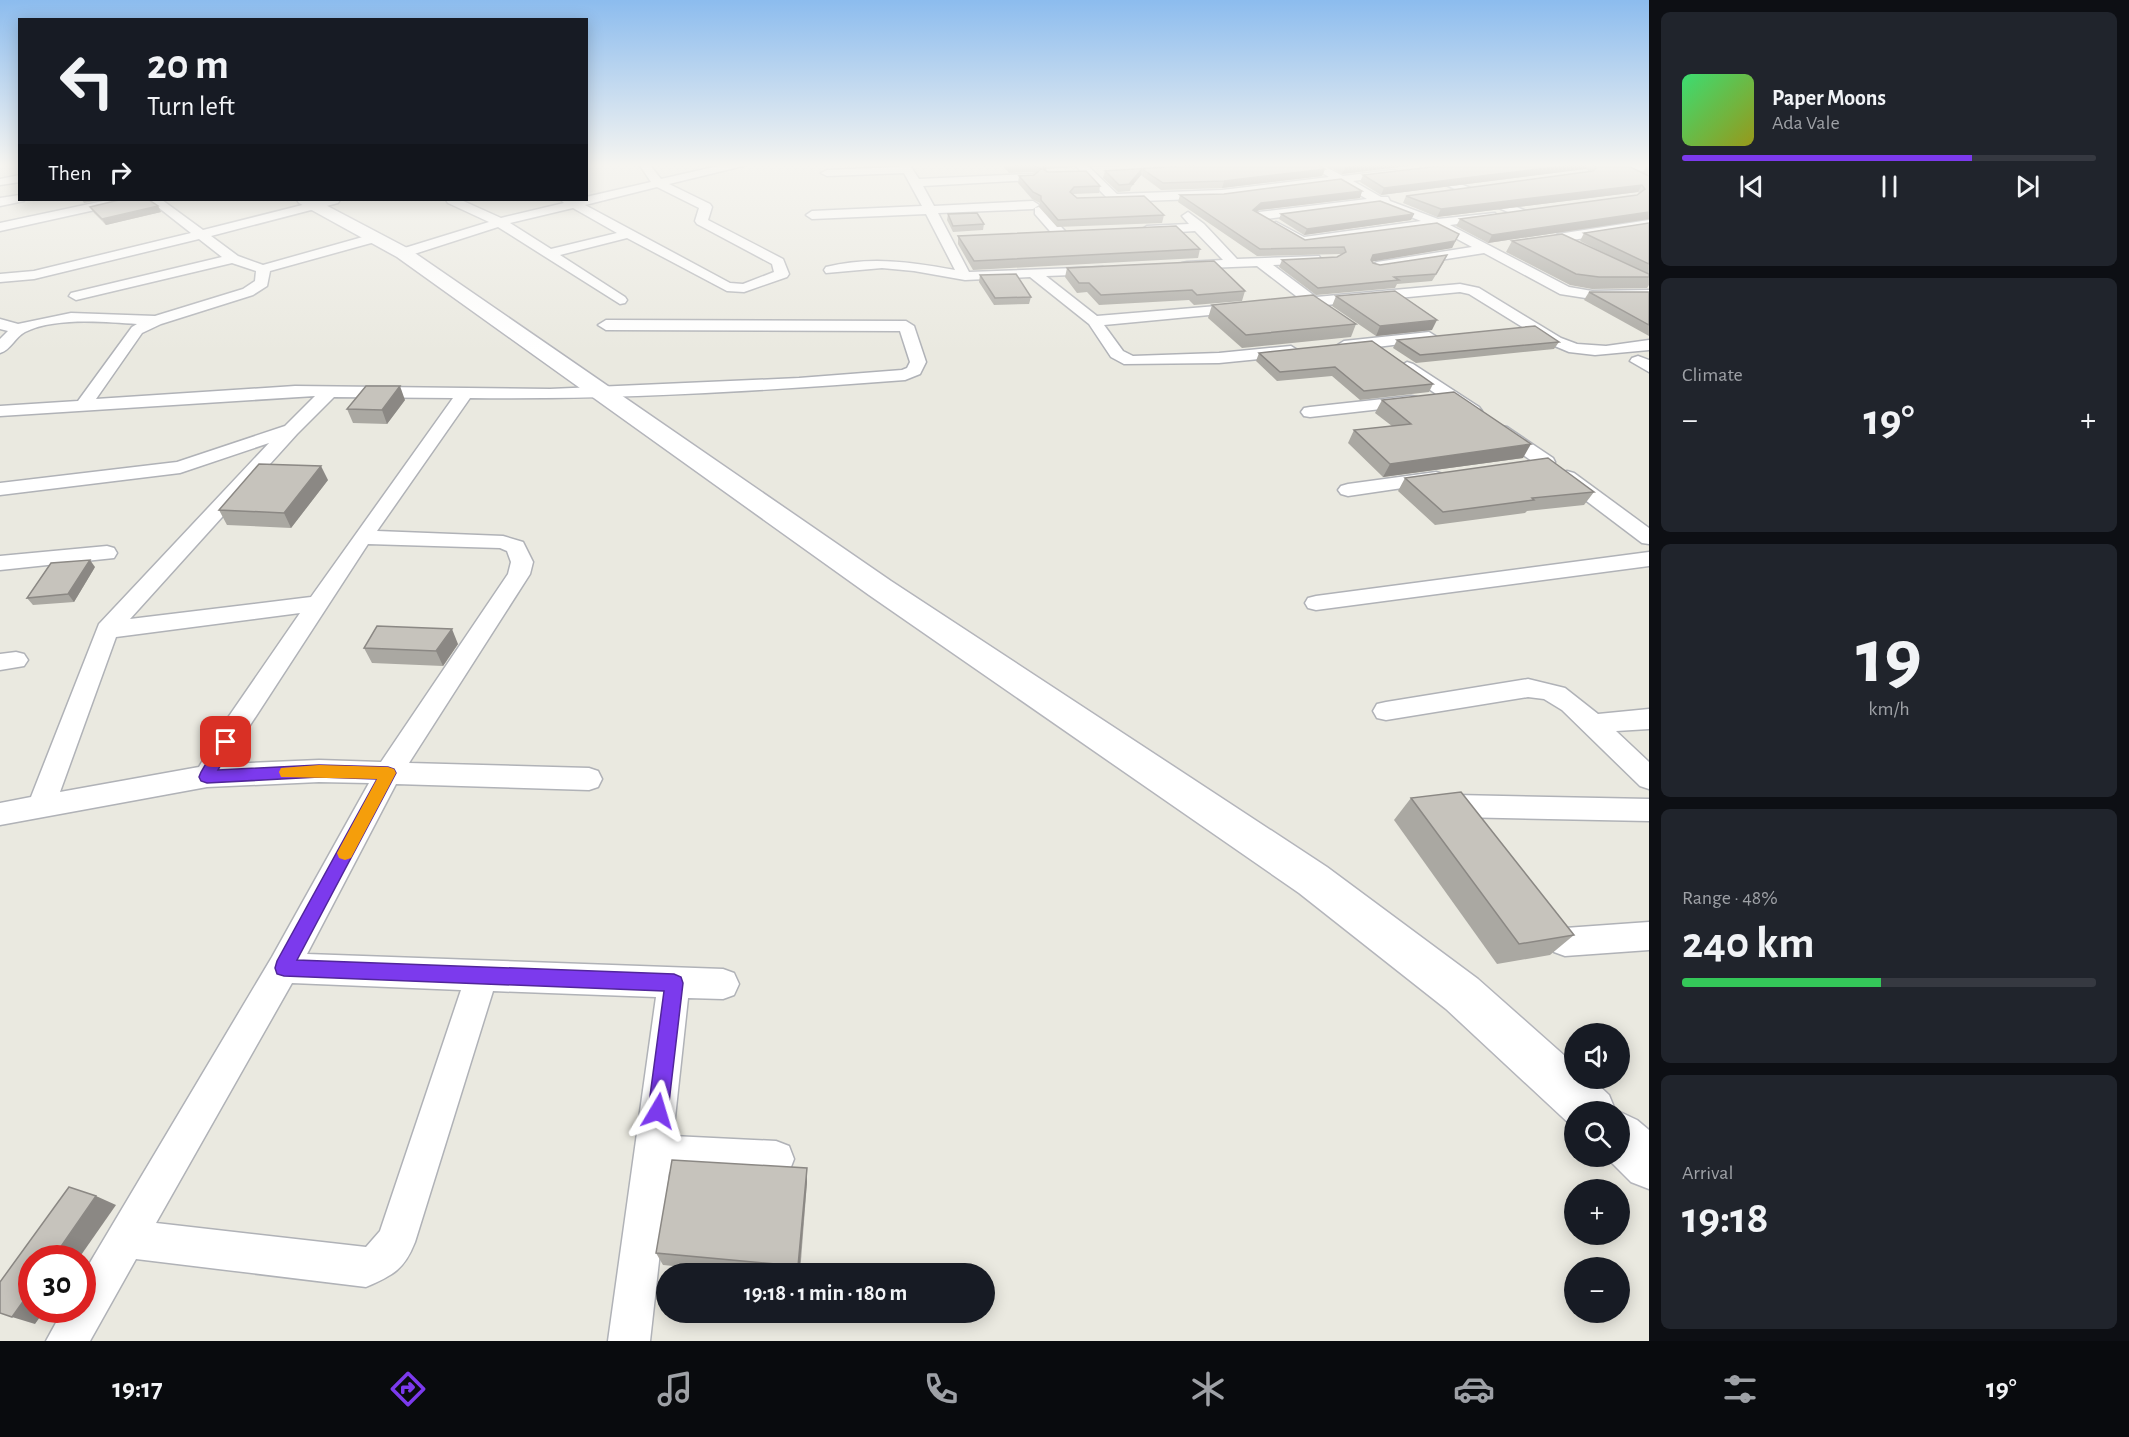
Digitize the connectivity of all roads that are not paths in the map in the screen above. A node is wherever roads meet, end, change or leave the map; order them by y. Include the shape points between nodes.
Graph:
1 (189, 227) edge
2 (229, 227) edge
3 (359, 227) edge
4 (478, 227) edge
5 (507, 227) edge
6 (619, 227) edge
7 (711, 227) edge
8 (942, 227) edge
9 (1057, 227) edge
10 (1200, 227) joint
11 (1277, 227) edge
12 (1409, 227) edge
13 (1442, 227) edge
14 (1543, 227) edge
15 (1631, 227) edge
16 (1130, 230) edge
17 (631, 233) junction
18 (200, 235) junction
19 (1037, 235) edge
20 (1558, 237) junction
21 (390, 245) junction
22 (1511, 245) edge
23 (1484, 250) junction
24 (1588, 253) edge
25 (549, 254) junction
26 (233, 259) junction
27 (1323, 259) edge
28 (1260, 262) junction
29 (1234, 264) junction
30 (1377, 266) edge
31 (1178, 267) edge
32 (263, 270) junction
33 (831, 270) dead end
34 (1111, 270) edge
35 (1033, 273) junction
36 (965, 276) junction
37 (0, 278) edge
38 (1649, 294) edge
39 (76, 296) dead end
40 (620, 300) dead end
41 (1314, 303) junction
42 (1281, 305) edge
43 (1259, 307) edge
44 (1333, 316) edge
45 (156, 321) junction
46 (1094, 321) junction
47 (0, 324) edge
48 (606, 325) dead end
49 (1534, 326) junction
50 (18, 329) junction
51 (1353, 329) edge
52 (1506, 330) edge
53 (1444, 336) edge
54 (1372, 343) junction
55 (1649, 345) edge
56 (1325, 347) edge
57 (0, 348) edge
58 (1302, 350) edge
59 (601, 391) junction
60 (329, 392) junction
61 (464, 394) junction
62 (1452, 397) junction
63 (83, 406) junction
64 (0, 411) edge
65 (1310, 412) dead end
66 (291, 430) junction
67 (1546, 462) junction
68 (1523, 465) edge
69 (1455, 475) edge
70 (0, 489) edge
71 (1348, 490) dead end
72 (362, 537) junction
73 (1649, 538) edge
74 (106, 553) dead end
75 (1649, 559) edge
76 (0, 563) edge
77 (319, 603) junction
78 (1316, 603) dead end
79 (108, 630) junction
80 (1386, 711) dead end
81 (1649, 719) edge
82 (1593, 724) junction
83 (388, 773) junction
84 (207, 777) junction
85 (1649, 778) edge
86 (589, 779) dead end
87 (1456, 806) edge
88 (41, 807) junction
89 (1649, 810) edge
90 (0, 814) edge
91 (1649, 936) edge
92 (1565, 942) edge
93 (284, 968) junction
94 (482, 975) junction
95 (674, 983) junction
96 (723, 984) dead end
97 (1580, 1101) edge
98 (1630, 1146) edge
99 (653, 1153) junction
100 (776, 1159) dead end
101 (1649, 1164) edge
102 (127, 1239) junction
103 (67, 1341) edge
104 (629, 1341) edge

1 - 18 street
2 - 18 street
3 - 21 street
4 - 21 street
5 - 25 street
6 - 17 street
7 - 17 street via 778,262 783,274 744,288 727,287
8 - 36 street
9 - 19 street via 1066,234
10 - 16 street
10 - 29 street
11 - 12 street via 1302,241
13 - 23 street
14 - 20 street
15 - 20 street
17 - 25 street
18 - 26 street
18 - 37 street via 34,275
20 - 24 street
21 - 32 street
21 - 59 street
22 - 23 street
23 - 30 street
23 - 38 street via 1565,291 1586,295
25 - 40 street
26 - 32 street
26 - 39 street
27 - 28 street
28 - 29 street
28 - 41 street
29 - 31 street
32 - 45 street via 258,287
33 - 36 street via 868,263
34 - 35 street
35 - 36 street
35 - 46 street
41 - 42 street
41 - 44 street
41 - 49 street via 1460,288 1474,291
43 - 46 street
45 - 50 street via 83,316 47,320
45 - 63 street via 137,330
46 - 58 street via 1117,354 1130,361
47 - 50 street
48 - 59 street via 906,326 918,362 914,371 894,376
49 - 52 street
49 - 55 street via 1563,345 1582,350
50 - 57 street
51 - 54 street
53 - 54 street
54 - 56 street
54 - 62 street
59 - 61 street
59 - 97 street via 880,588 1313,880 1462,994
60 - 61 street
60 - 63 street
60 - 66 street
61 - 72 street
62 - 65 street
62 - 67 street
63 - 64 street
66 - 70 street via 180,467
66 - 79 street
67 - 68 street
67 - 73 street
69 - 71 street
72 - 77 street
72 - 83 street via 503,542 516,547 522,561 519,574
74 - 76 street
75 - 78 street
77 - 79 street
77 - 84 street via 236,726
79 - 88 street
80 - 82 street via 1542,688 1566,699
81 - 82 street
82 - 85 street
83 - 84 street via 319,771
83 - 86 street
83 - 93 street
84 - 88 street
87 - 89 street
88 - 90 street
91 - 92 street
93 - 94 street
93 - 102 street
94 - 95 street
94 - 102 street via 400,1232 382,1260 366,1267
95 - 96 street
95 - 99 street
98 - 101 street
99 - 100 street
99 - 104 street
102 - 103 street

